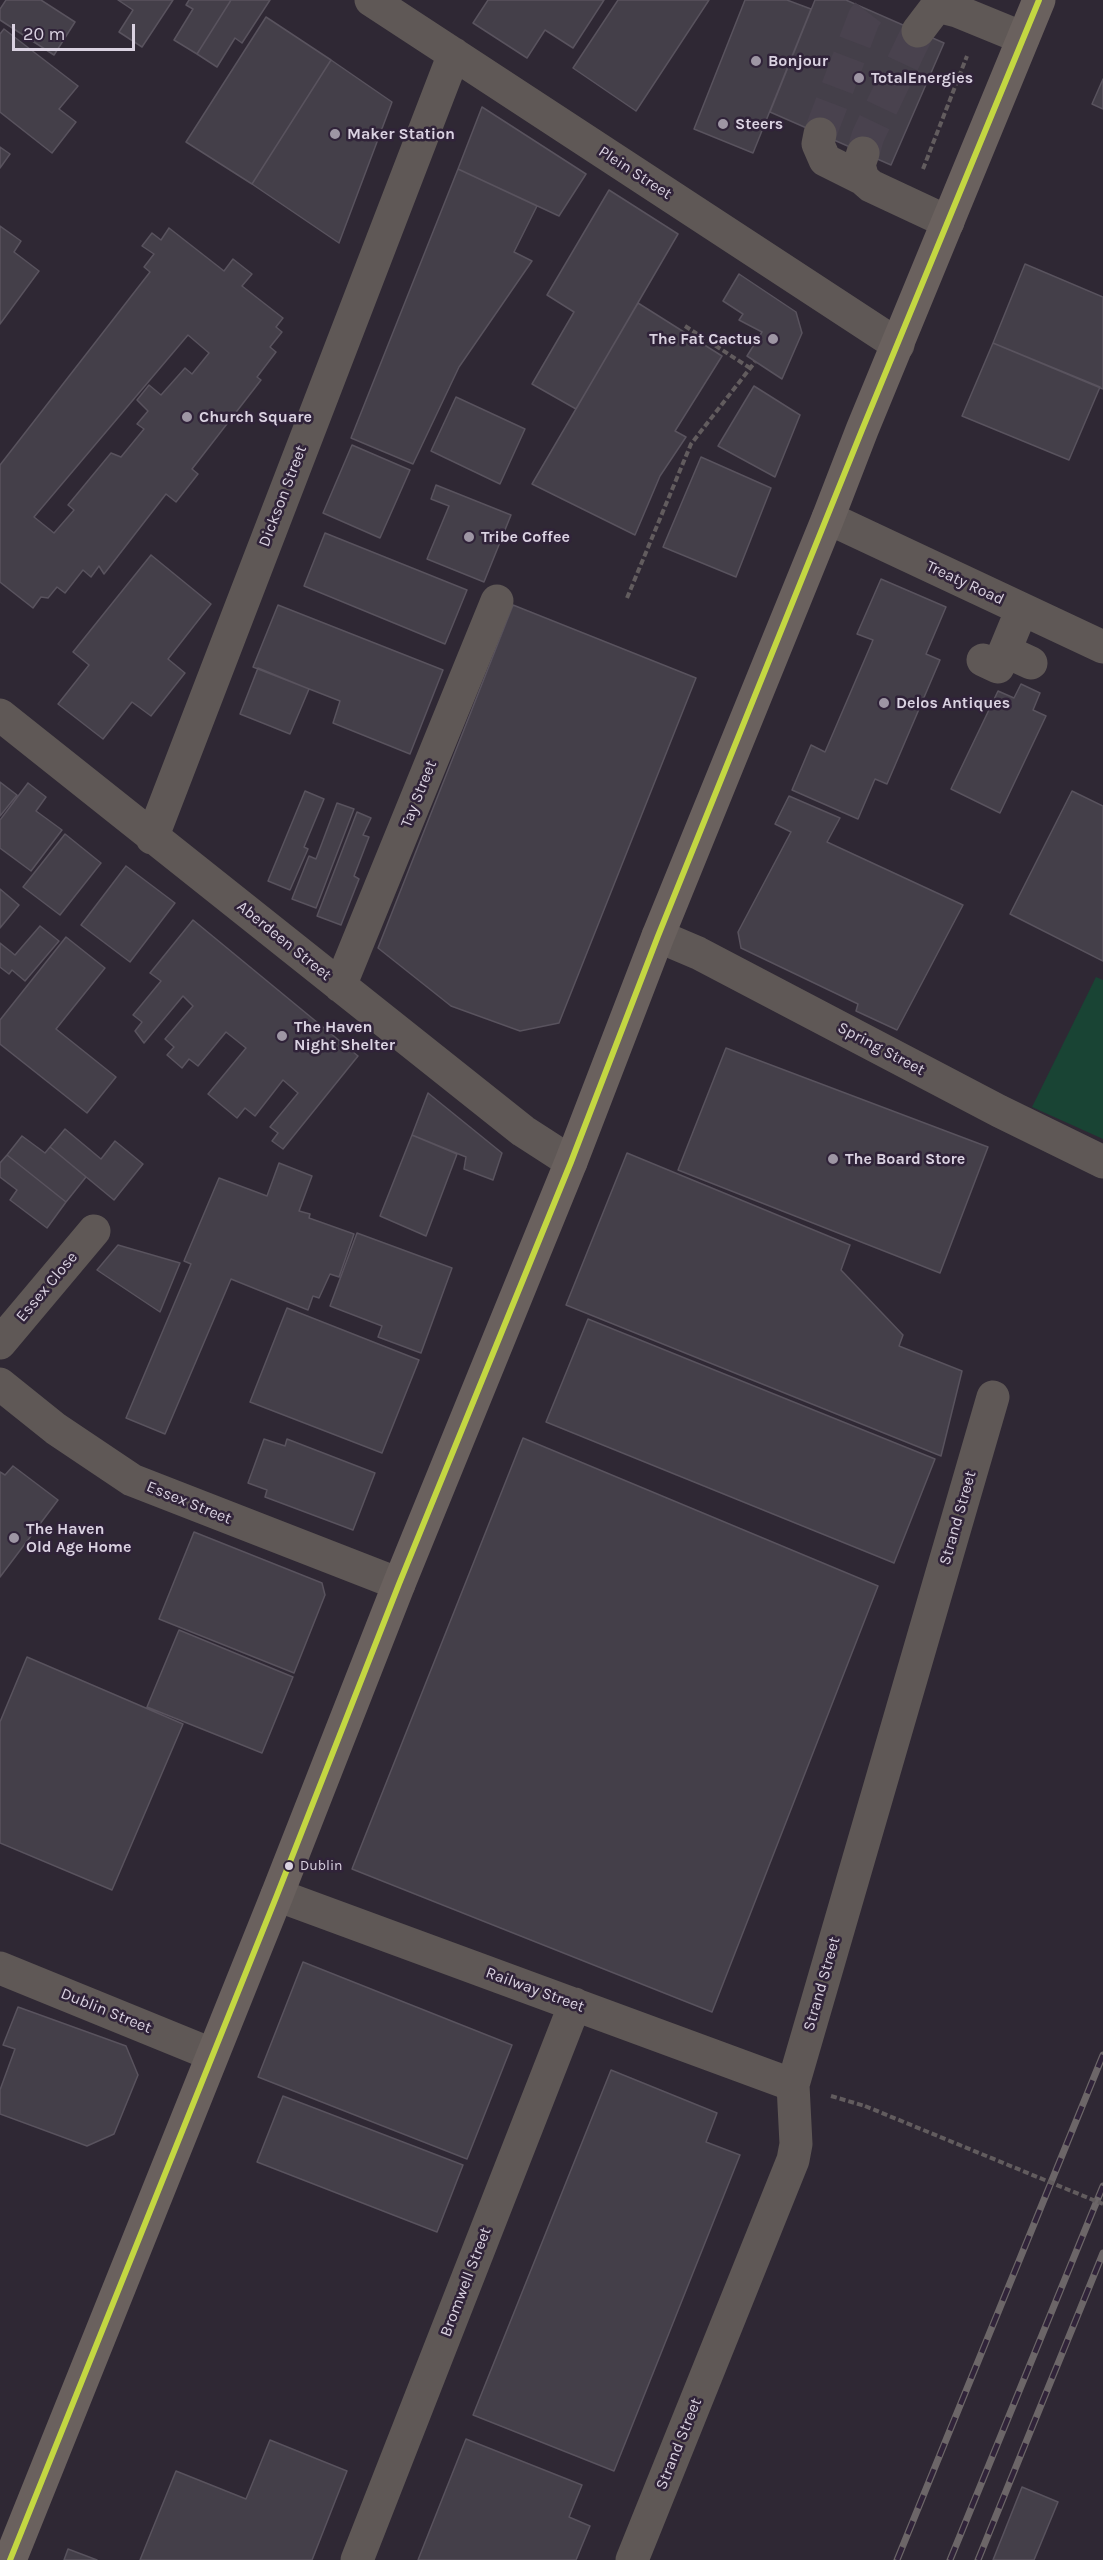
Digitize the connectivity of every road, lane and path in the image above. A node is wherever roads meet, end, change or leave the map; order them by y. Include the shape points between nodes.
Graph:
1 (371, 0) edge
2 (1039, 0) edge
3 (926, 13) edge
4 (1023, 38) junction
5 (454, 54) junction
6 (820, 134) tunnel mouth
7 (948, 222) junction
8 (685, 326) dead end
9 (898, 345) junction
10 (755, 362) dead end
11 (750, 368) junction
12 (828, 518) junction
13 (627, 598) dead end
14 (497, 602) dead end
15 (1022, 609) junction
16 (1103, 647) edge
17 (1006, 658) dead end
18 (0, 715) edge
19 (152, 838) junction
20 (658, 936) junction
21 (340, 986) junction
22 (571, 1162) junction
23 (1103, 1162) edge
24 (94, 1231) dead end
25 (0, 1343) edge
26 (0, 1384) edge
27 (993, 1398) dead end
28 (399, 1584) junction
29 (277, 1895) junction
30 (0, 1968) edge
31 (575, 2004) junction
32 (211, 2054) junction
33 (793, 2085) junction
34 (865, 2106) dead end
35 (1103, 2204) edge
36 (10, 2560) edge
37 (357, 2560) edge
38 (632, 2560) edge

1 - 5 street, Plein Street
2 - 4 main road
3 - 4 street via 957,11
4 - 7 main road
5 - 9 street, Plein Street
5 - 19 street, Dickson Street
6 - 7 street via 818,144 825,160 845,172 863,166 871,186
7 - 9 main road
8 - 11 path
9 - 12 main road
10 - 11 path
11 - 13 path via 691,444
12 - 15 street, Treaty Road
12 - 20 main road
14 - 21 street, Tay Street
15 - 16 street, Treaty Road
15 - 17 street
18 - 19 street, Aberdeen Street
19 - 21 street, Aberdeen Street
20 - 22 main road
20 - 23 street, Spring Street
21 - 22 street, Aberdeen Street via 523,1131
22 - 28 main road
24 - 25 street, Essex Close
26 - 28 street, Essex Street via 56,1429 132,1480
27 - 33 street, Strand Street
28 - 29 main road
29 - 31 street, Railway Street
29 - 32 main road
30 - 32 street, Dublin Street
31 - 33 street, Railway Street
31 - 37 street, Bromwell Street
32 - 36 main road
33 - 38 street, Strand Street via 793,2160
34 - 35 path, bridge

